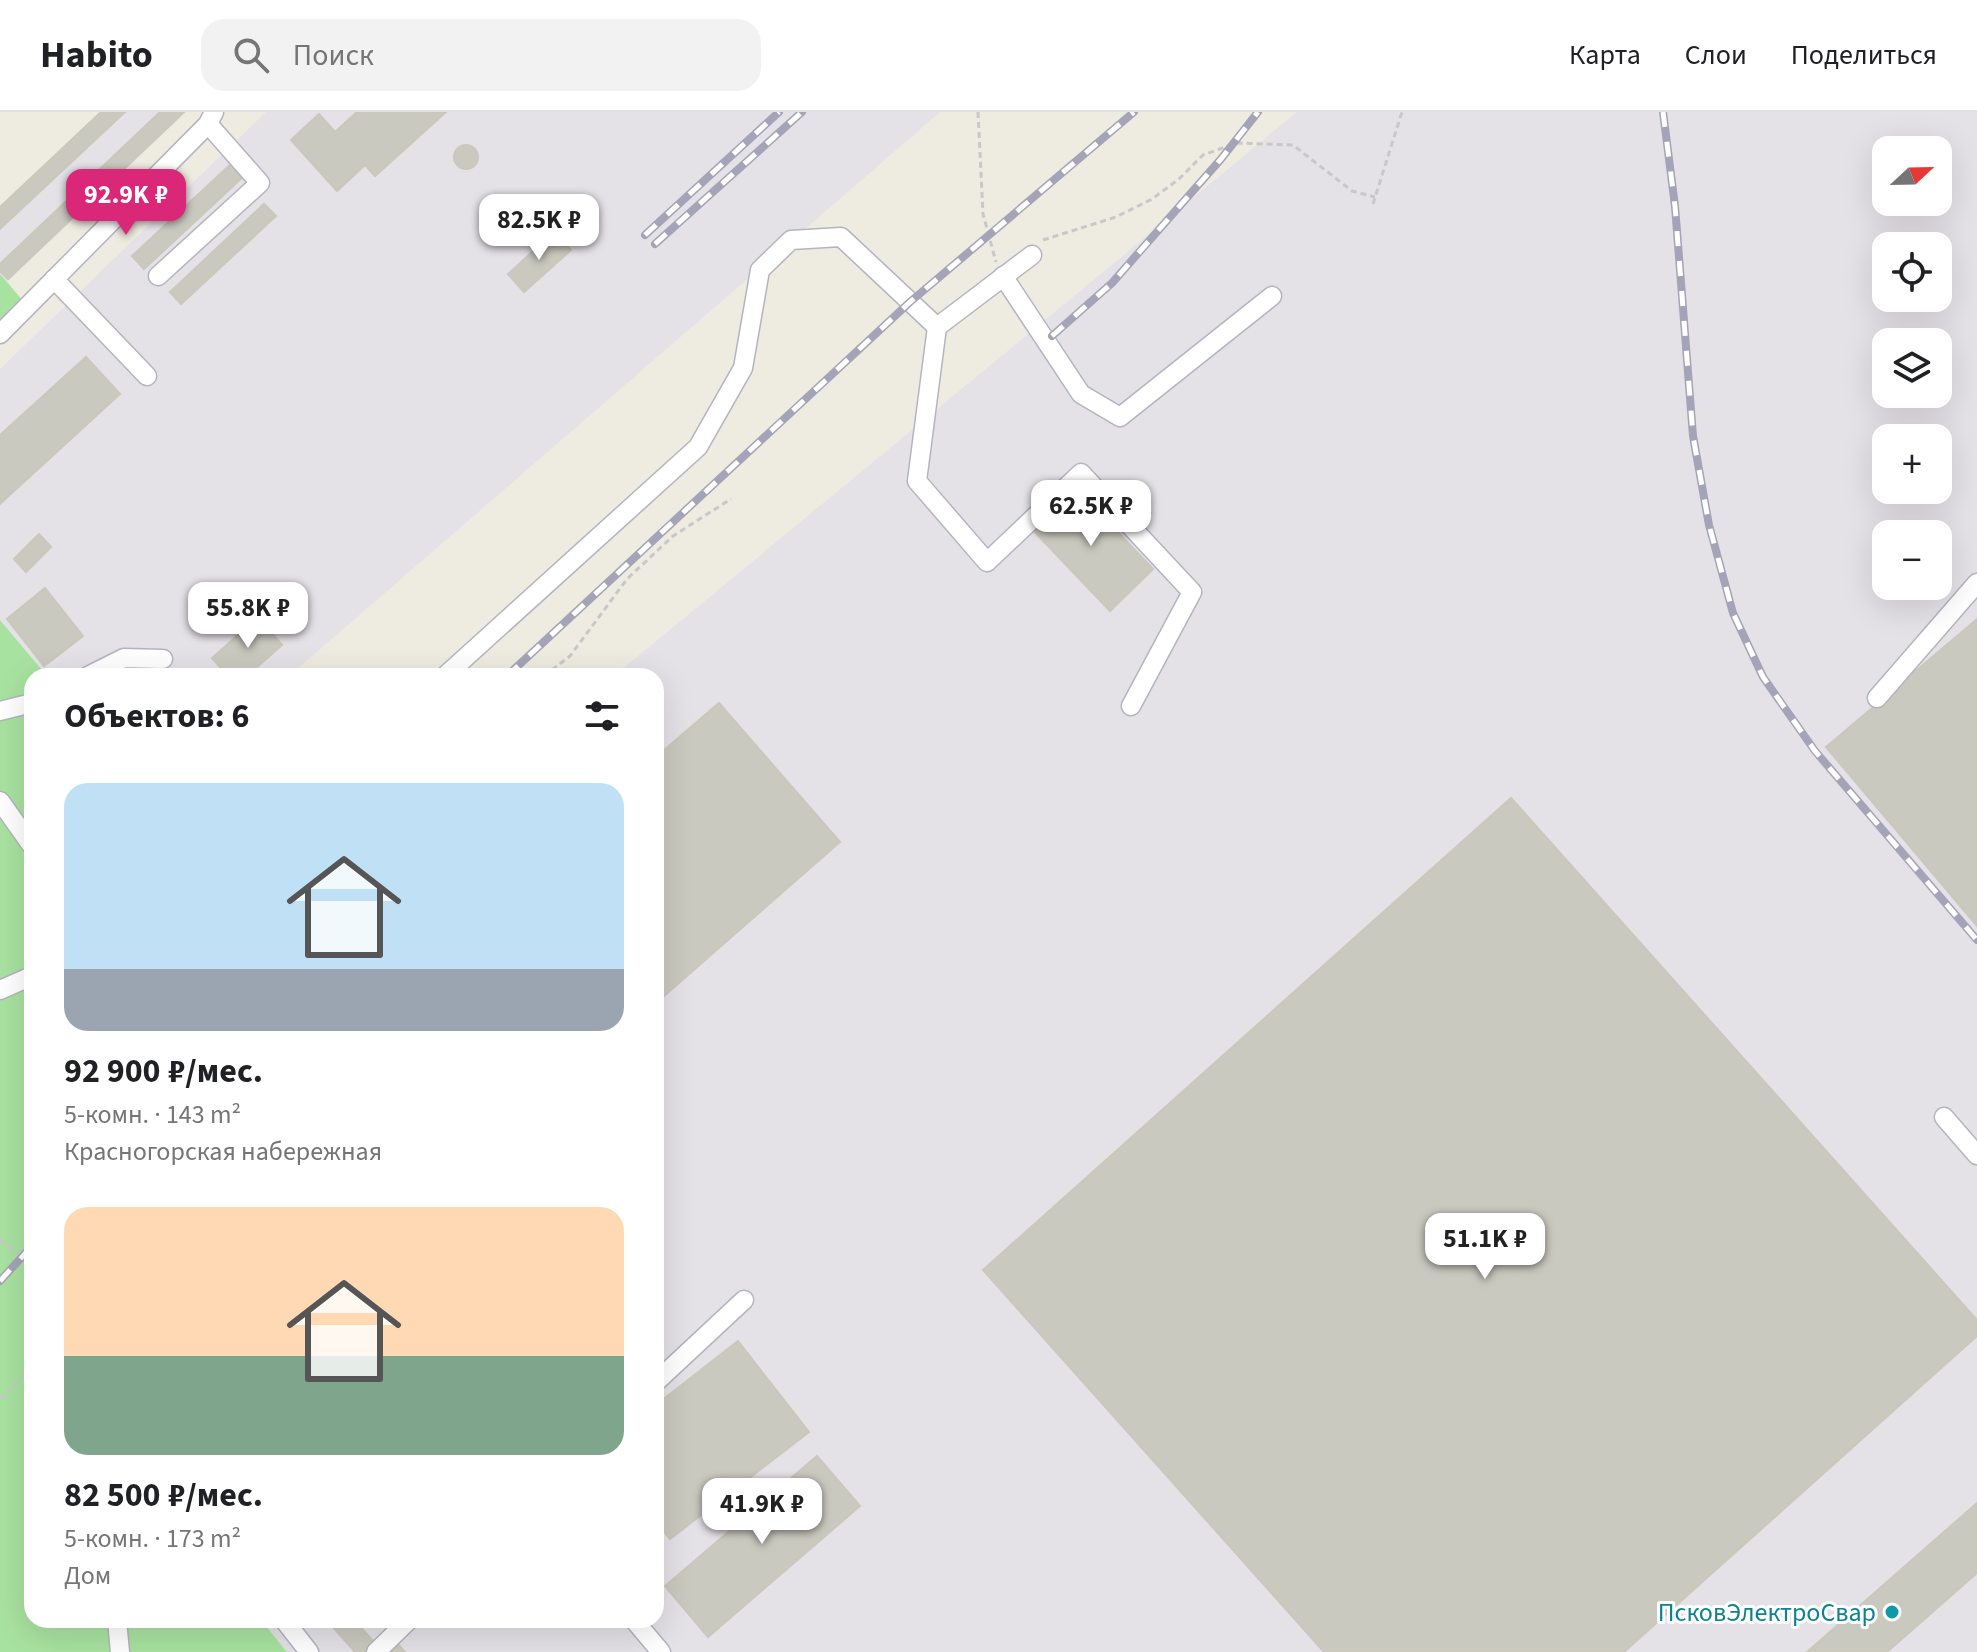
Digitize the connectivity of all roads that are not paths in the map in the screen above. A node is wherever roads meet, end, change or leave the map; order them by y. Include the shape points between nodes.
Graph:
1 (211, 118) edge
2 (1032, 255) road end
3 (158, 276) dead end
4 (1003, 276) junction
5 (54, 279) junction
6 (1272, 296) dead end
7 (937, 327) junction
8 (0, 334) edge
9 (147, 376) dead end
10 (1977, 583) edge
11 (163, 659) dead end
12 (104, 668) edge
13 (454, 668) edge
14 (1877, 698) dead end
15 (24, 705) edge
16 (1131, 706) dead end
17 (0, 711) edge
18 (0, 801) edge
19 (24, 835) edge
20 (24, 980) edge
21 (0, 990) edge
22 (1944, 1117) dead end
23 (1977, 1155) edge
24 (744, 1300) dead end
25 (664, 1375) edge
26 (118, 1628) edge
27 (290, 1628) edge
28 (401, 1628) edge
29 (641, 1628) edge
30 (120, 1652) edge
31 (309, 1652) edge
32 (376, 1652) edge
33 (661, 1652) edge

1 - 3 street via 260,183
1 - 5 street
2 - 4 street
4 - 6 street via 1081,394 1120,417
4 - 7 street
5 - 8 street
5 - 9 street
7 - 13 street via 841,237 791,240 760,270 743,368 698,447
7 - 16 street via 917,481 987,562 1081,473 1192,592
10 - 14 street
11 - 12 street via 124,658
15 - 17 street
18 - 19 street
20 - 21 street
22 - 23 street
24 - 25 street
26 - 30 street
27 - 31 street
28 - 32 street
29 - 33 street

